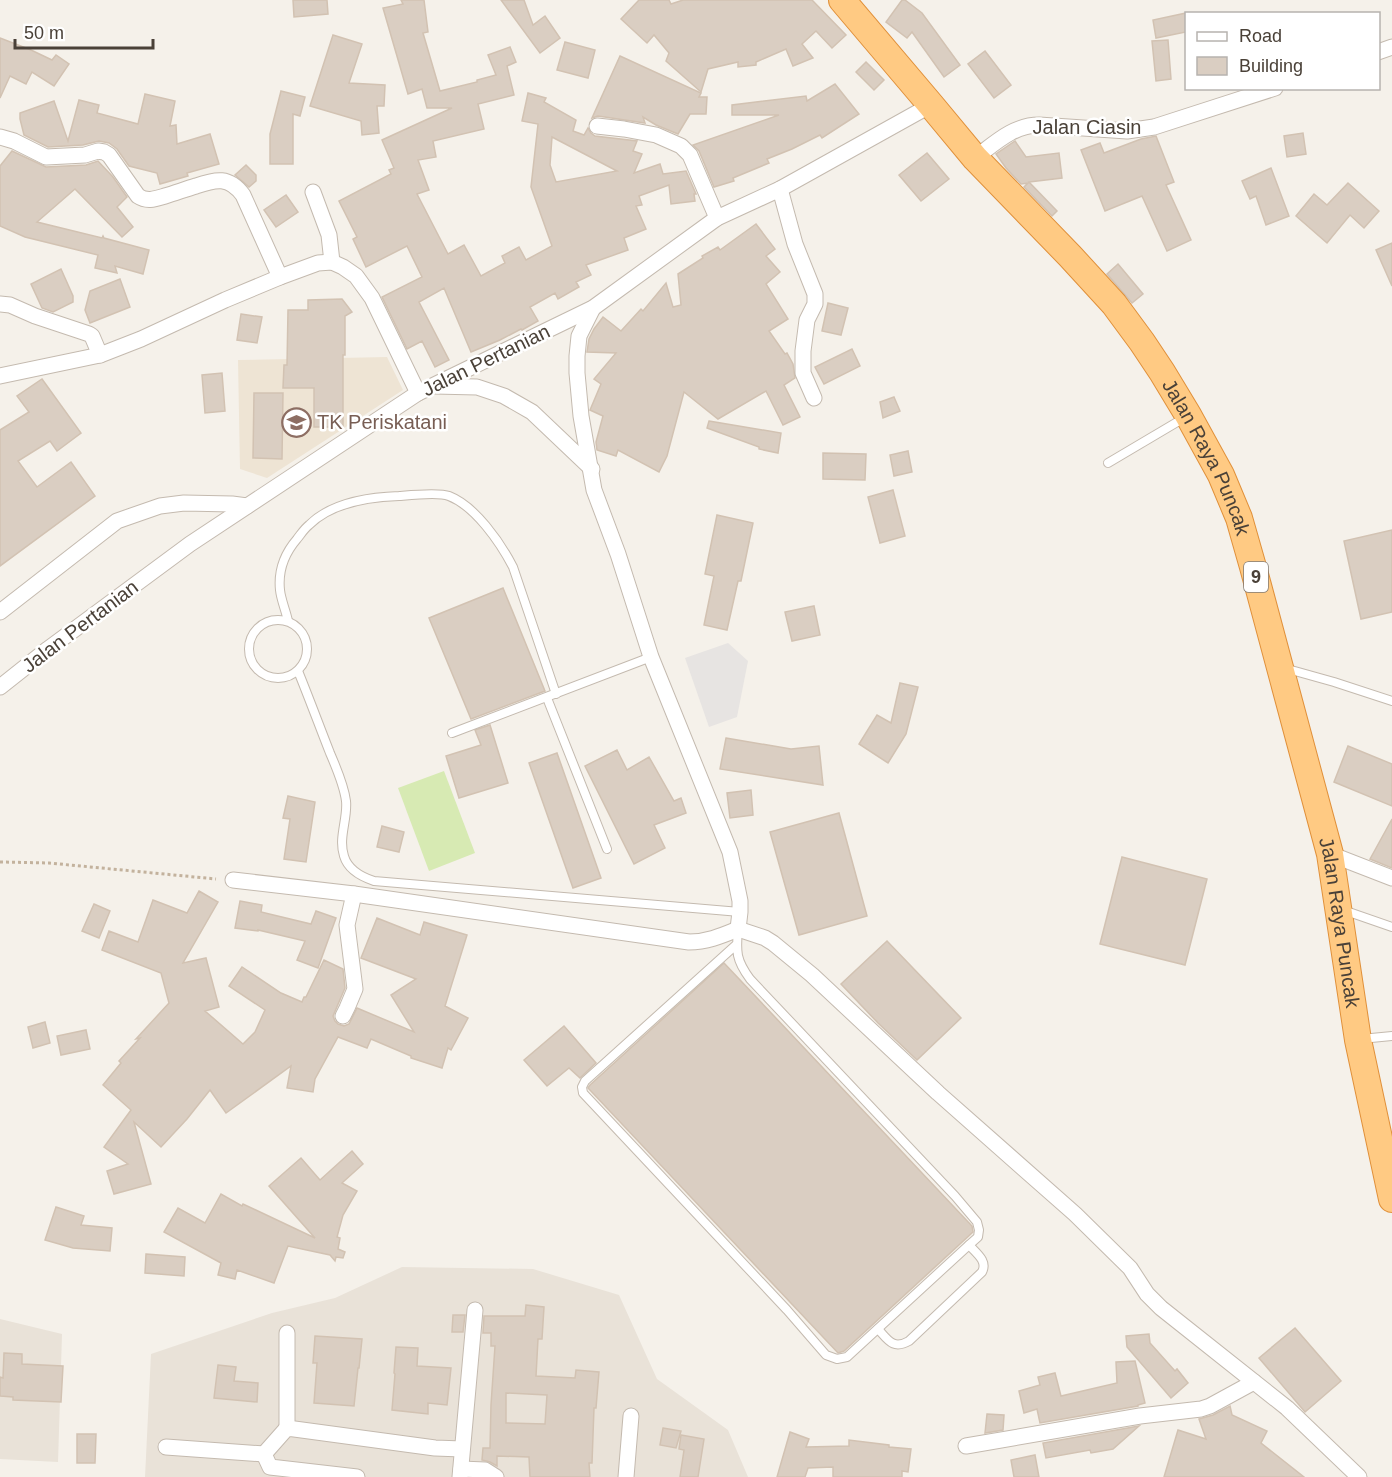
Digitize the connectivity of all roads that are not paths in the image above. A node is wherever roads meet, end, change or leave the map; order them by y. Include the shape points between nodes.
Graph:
1 (842, 0) edge
2 (1269, 90) edge
3 (931, 105) junction
4 (597, 126) dead end
5 (0, 137) edge
6 (975, 158) junction
7 (780, 189) junction
8 (313, 192) dead end
9 (717, 218) junction
10 (332, 262) junction
11 (280, 277) junction
12 (0, 304) edge
13 (593, 308) junction
14 (100, 355) junction
15 (0, 376) edge
16 (425, 389) junction
17 (814, 398) dead end
18 (1188, 416) junction
19 (1108, 463) dead end
20 (592, 469) junction
21 (247, 506) junction
22 (0, 612) edge
23 (288, 621) junction
24 (651, 657) junction
25 (1280, 667) junction
26 (298, 671) junction
27 (0, 687) edge
28 (556, 694) junction
29 (548, 698) junction
30 (1392, 701) edge
31 (452, 733) dead end
32 (607, 849) dead end
33 (1330, 854) junction
34 (1392, 878) edge
35 (233, 880) road end
36 (354, 894) junction
37 (1339, 909) junction
38 (740, 912) junction
39 (1392, 927) edge
40 (737, 937) junction
41 (343, 1016) dead end
42 (1392, 1036) edge
43 (1358, 1040) junction
44 (1392, 1199) edge
45 (969, 1245) junction
46 (475, 1310) dead end
47 (878, 1329) junction
48 (287, 1333) dead end
49 (1254, 1382) junction
50 (631, 1416) dead end
51 (287, 1428) junction
52 (966, 1446) dead end
53 (166, 1447) dead end
54 (462, 1449) junction
55 (264, 1454) junction
56 (460, 1473) edge
57 (357, 1477) edge
58 (496, 1477) edge
59 (626, 1477) edge
60 (1359, 1477) edge

1 - 3 highway, Jalan Raya Puncak / 9
2 - 6 street, Jalan Ciasin via 1141,129 1028,126
3 - 6 highway, Jalan Raya Puncak / 9
3 - 7 street, Jalan Pertanian
4 - 9 street via 656,135 681,146 690,155
5 - 11 street via 46,157 104,152 144,200 213,180 234,185 243,195
6 - 18 highway, Jalan Raya Puncak / 9 via 1114,303
7 - 9 street, Jalan Pertanian
7 - 17 street via 795,244 815,294 803,351 803,373
8 - 10 street via 329,235
9 - 13 street, Jalan Pertanian
10 - 11 street
10 - 16 street via 356,276
11 - 14 street
12 - 14 street via 89,334
13 - 16 street, Jalan Pertanian
13 - 20 street via 579,336 577,356 577,389
14 - 15 street
16 - 20 street via 477,387 504,396 532,412
16 - 21 street, Jalan Pertanian
18 - 19 lane
18 - 25 highway, Jalan Raya Puncak / 9 via 1221,475 1239,518
20 - 24 street via 594,490
21 - 22 street via 184,502 117,521
21 - 27 street, Jalan Pertanian
23 - 26 lane via 304,633 308,643 308,653
23 - 26 lane via 271,620 256,629 249,654 258,670 273,678
23 - 28 lane via 280,589 281,568 291,546 310,523 347,504 383,497 446,495 470,510 504,550
24 - 28 lane
24 - 38 street via 730,852
25 - 30 lane
25 - 33 highway, Jalan Raya Puncak / 9
26 - 38 lane via 346,801 343,854 364,878 374,882
28 - 29 lane
29 - 31 lane
29 - 32 lane
33 - 34 street
33 - 37 highway, Jalan Raya Puncak / 9
35 - 36 street
36 - 40 street via 689,942
36 - 41 street via 347,925 355,989
37 - 39 lane
37 - 43 highway, Jalan Raya Puncak / 9
38 - 40 street
40 - 45 lane via 741,967 750,979 977,1222 978,1237
40 - 47 lane via 585,1081 583,1093 826,1355 847,1357
40 - 49 street via 765,938 812,975 1075,1214 1130,1268 1150,1298
42 - 43 lane
43 - 44 highway, Jalan Raya Puncak / 9
45 - 47 lane
45 - 47 lane via 984,1262 982,1272 909,1341 891,1343
46 - 54 street
48 - 51 street
49 - 52 street via 1200,1409
49 - 60 street
50 - 59 street
51 - 54 street
51 - 55 street
53 - 55 street
54 - 56 street
55 - 57 street via 270,1467
56 - 58 street via 485,1470

